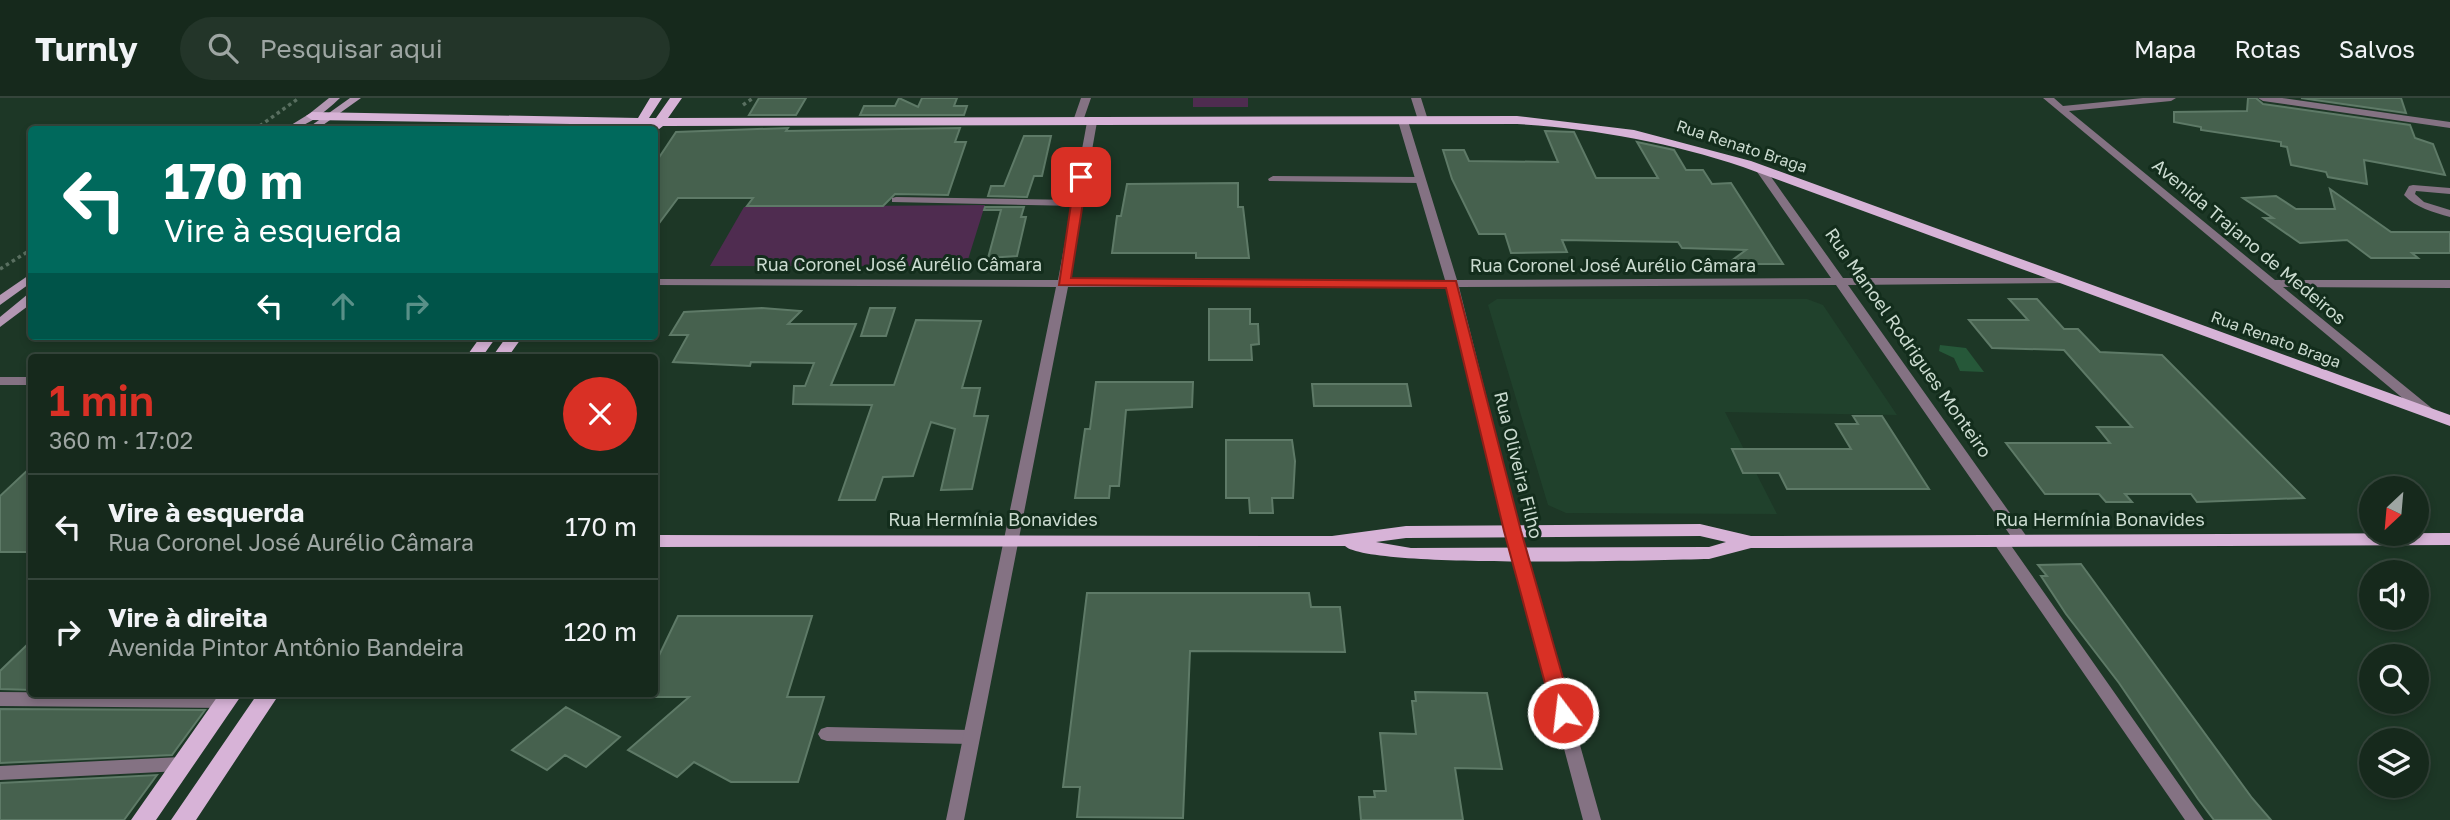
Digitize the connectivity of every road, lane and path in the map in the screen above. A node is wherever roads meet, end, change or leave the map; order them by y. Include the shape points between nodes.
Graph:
1 (299, 98) edge
2 (335, 98) edge
3 (356, 98) edge
4 (656, 98) edge
5 (676, 98) edge
6 (1086, 98) edge
7 (1416, 98) edge
8 (2048, 98) edge
9 (2171, 98) edge
10 (2263, 98) edge
11 (2061, 109) junction
12 (312, 116) junction
13 (331, 117) junction
14 (1423, 120) junction
15 (1085, 121) junction
16 (1404, 121) junction
17 (261, 126) edge
18 (293, 126) edge
19 (316, 126) edge
20 (638, 126) edge
21 (657, 126) edge
22 (2449, 126) edge
23 (1760, 169) junction
24 (1273, 179) dead end
25 (1419, 180) junction
26 (2450, 191) edge
27 (896, 200) dead end
28 (1076, 203) junction
29 (2450, 214) edge
30 (28, 252) edge
31 (0, 269) edge
32 (28, 280) edge
33 (2067, 280) junction
34 (658, 282) edge
35 (1063, 282) junction
36 (1839, 282) junction
37 (2272, 283) junction
38 (1452, 284) junction
39 (2450, 284) edge
40 (0, 301) edge
41 (28, 301) edge
42 (0, 323) edge
43 (0, 381) edge
44 (28, 381) edge
45 (2429, 414) junction
46 (2450, 421) edge
47 (1513, 531) junction
48 (2450, 539) edge
49 (1010, 540) junction
50 (658, 541) edge
51 (2000, 541) junction
52 (2022, 541) junction
53 (1332, 542) junction
54 (1751, 542) junction
55 (1519, 554) junction
56 (229, 697) edge
57 (266, 697) edge
58 (0, 699) edge
59 (827, 734) dead end
60 (970, 737) junction
61 (181, 764) junction
62 (0, 773) edge
63 (143, 820) edge
64 (183, 820) edge
65 (955, 820) edge
66 (1592, 820) edge
67 (2195, 820) edge

1 - 17 path
2 - 12 main road
3 - 13 main road
4 - 20 main road
5 - 21 main road
6 - 15 street
7 - 14 street
8 - 11 street, Avenida Trajano de Medeiros
9 - 11 street
10 - 22 street
11 - 37 street, Avenida Trajano de Medeiros
12 - 13 main road, Rua Renato Braga
12 - 18 main road
13 - 19 main road
13 - 20 main road, Rua Renato Braga
14 - 16 main road, Rua Renato Braga
14 - 23 main road, Rua Renato Braga via 1517,120 1611,128 1697,147
15 - 16 main road, Rua Renato Braga
15 - 21 main road, Rua Renato Braga
15 - 28 street
16 - 25 street, Rua Oliveira Filho
20 - 21 main road, Rua Renato Braga
23 - 33 main road, Rua Renato Braga
23 - 36 street, Rua Manoel Rodrigues Monteiro
24 - 25 street
25 - 38 street, Rua Oliveira Filho
26 - 29 street via 2421,187 2413,188 2409,195 2420,204
27 - 28 street
28 - 35 street
30 - 31 path
32 - 40 main road
33 - 36 street, Rua Coronel José Aurélio Câmara
33 - 45 main road, Rua Renato Braga
34 - 35 street, Rua Coronel José Aurélio Câmara
35 - 38 street, Rua Coronel José Aurélio Câmara
35 - 49 street
36 - 38 street, Rua Coronel José Aurélio Câmara
36 - 52 street, Rua Manoel Rodrigues Monteiro
37 - 39 street
37 - 45 street, Avenida Trajano de Medeiros
38 - 47 street, Rua Oliveira Filho
41 - 42 main road
43 - 44 street
45 - 46 main road, Rua Renato Braga
47 - 53 main road, Rua Hermínia Bonavides via 1406,532
47 - 54 main road, Rua Hermínia Bonavides via 1700,530
47 - 55 street, Rua Oliveira Filho
48 - 52 main road, Rua Hermínia Bonavides
49 - 50 main road, Rua Hermínia Bonavides
49 - 53 main road, Rua Hermínia Bonavides
49 - 60 street
51 - 52 main road, Rua Hermínia Bonavides
51 - 54 main road, Rua Hermínia Bonavides
51 - 67 street
53 - 55 main road, Rua Hermínia Bonavides via 1411,554
54 - 55 main road, Rua Hermínia Bonavides via 1709,553
55 - 66 street, Rua Oliveira Filho
56 - 58 street
56 - 61 main road
57 - 64 main road
59 - 60 street
60 - 65 street
61 - 62 street
61 - 63 main road

